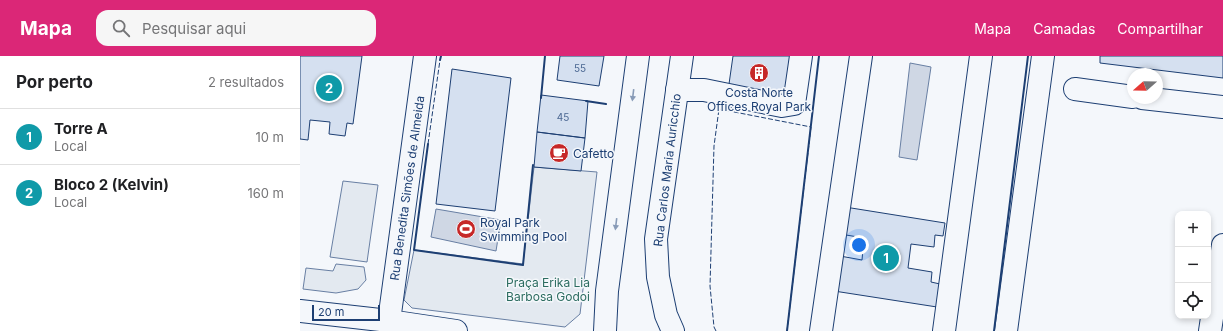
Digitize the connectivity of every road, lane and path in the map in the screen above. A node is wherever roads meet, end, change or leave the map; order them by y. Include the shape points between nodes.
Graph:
1 (425, 56) edge
2 (638, 56) edge
3 (682, 56) edge
4 (801, 56) edge
5 (861, 56) edge
6 (981, 56) edge
7 (1043, 56) edge
8 (1075, 89) dead end
9 (677, 90) junction
10 (1127, 96) edge
11 (1163, 100) edge
12 (1223, 107) edge
13 (656, 239) junction
14 (1223, 245) edge
15 (300, 310) edge
16 (389, 321) junction
17 (456, 331) edge
18 (605, 331) edge
19 (657, 331) edge
20 (673, 331) edge
21 (821, 331) edge
22 (944, 331) edge
23 (1006, 331) edge
24 (1210, 331) edge

1 - 16 main road, Rua Benedita Simões de Almeida
2 -> 18 main road via 607,291
3 - 9 main road, Rua Carlos Maria Auricchio
4 - 9 main road via 794,104 782,106 704,90
5 - 21 main road
6 - 22 main road
7 - 23 main road
8 - 10 main road
9 - 13 main road, Rua Carlos Maria Auricchio
11 - 12 main road
13 - 19 main road via 652,284
13 - 20 main road, Rua Carlos Maria Auricchio via 658,277 666,315
14 - 24 main road
15 - 16 main road
16 - 17 main road

